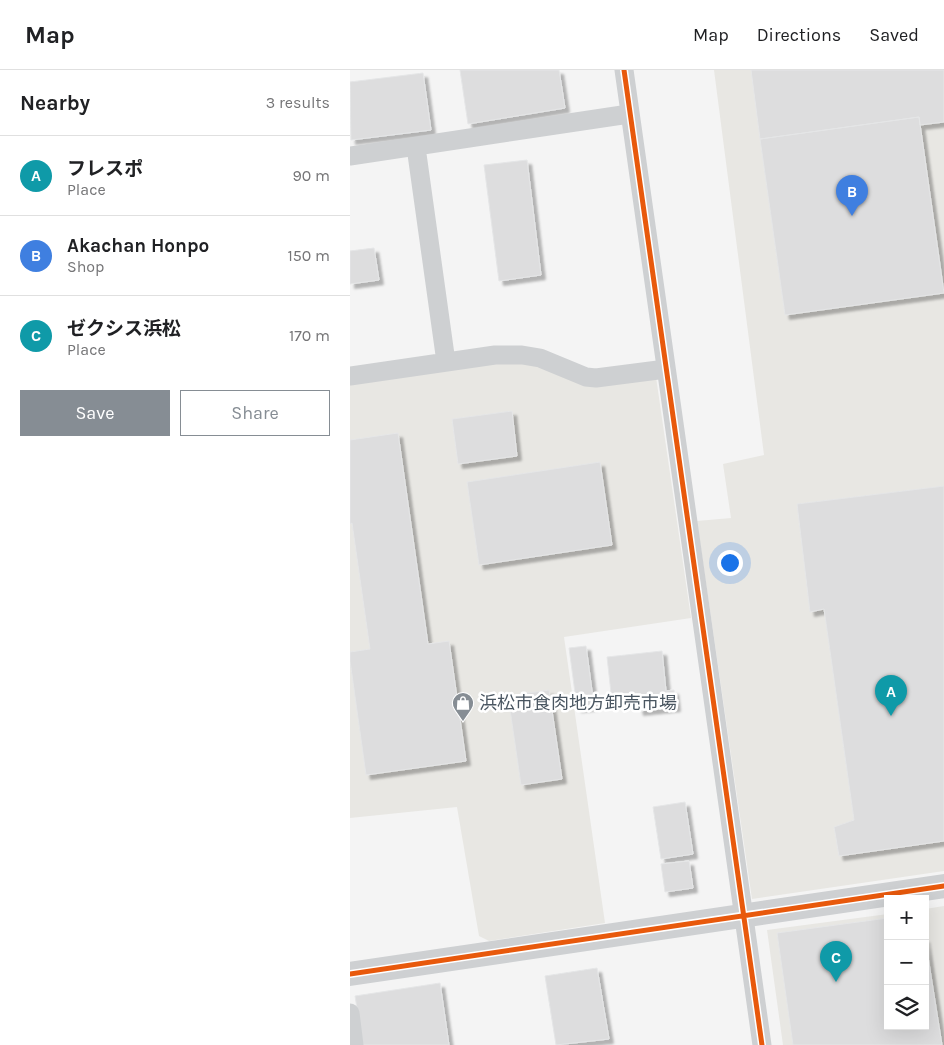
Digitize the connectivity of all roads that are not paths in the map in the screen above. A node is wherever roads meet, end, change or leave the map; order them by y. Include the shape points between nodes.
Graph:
1 (624, 70) edge
2 (629, 114) junction
3 (416, 147) junction
4 (350, 156) edge
5 (446, 362) junction
6 (666, 369) junction
7 (350, 376) edge
8 (944, 886) edge
9 (743, 916) junction
10 (350, 974) edge
11 (350, 1013) edge
12 (354, 1045) edge
13 (762, 1045) edge

1 - 2 street
2 - 3 street
2 - 6 street
3 - 4 street
3 - 5 street
5 - 6 street via 522,355 596,378
5 - 7 street
6 - 9 street
8 - 9 street
9 - 10 street
9 - 13 street
11 - 12 street

